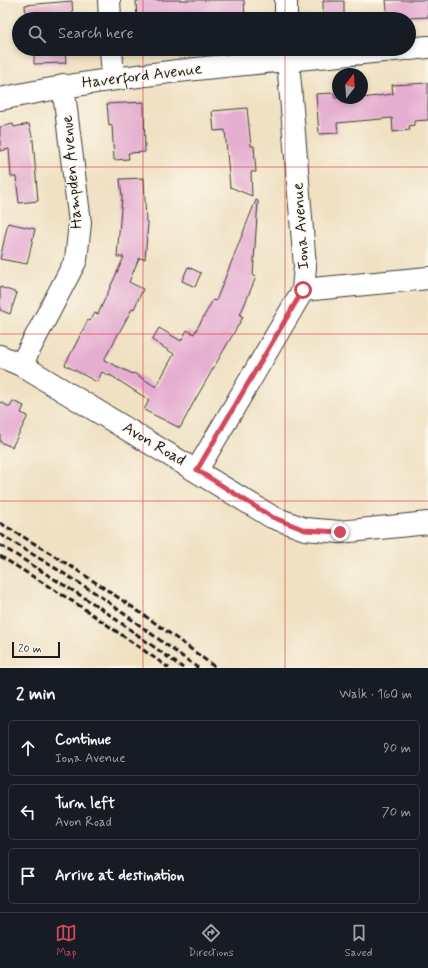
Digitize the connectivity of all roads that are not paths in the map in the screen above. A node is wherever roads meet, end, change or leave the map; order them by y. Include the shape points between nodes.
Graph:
1 (108, 0) edge
2 (286, 0) edge
3 (109, 12) edge
4 (286, 12) edge
5 (428, 47) edge
6 (416, 48) edge
7 (111, 56) edge
8 (280, 56) edge
9 (288, 56) edge
10 (113, 78) junction
11 (64, 85) junction
12 (0, 99) edge
13 (428, 278) edge
14 (303, 290) junction
15 (0, 356) edge
16 (21, 365) junction
17 (197, 470) junction
18 (428, 523) edge

1 - 3 street
2 - 4 street
5 - 6 street
7 - 10 street
8 - 10 street, Haverford Avenue
9 - 14 street, Iona Avenue via 305,266
10 - 11 street, Haverford Avenue
11 - 12 street, Haverford Avenue
11 - 16 street, Hampden Avenue via 80,223 76,260
13 - 14 street
14 - 17 street, Iona Avenue
15 - 16 street, Avon Road
16 - 17 street, Avon Road
17 - 18 street, Avon Road via 272,517 305,530 340,532

